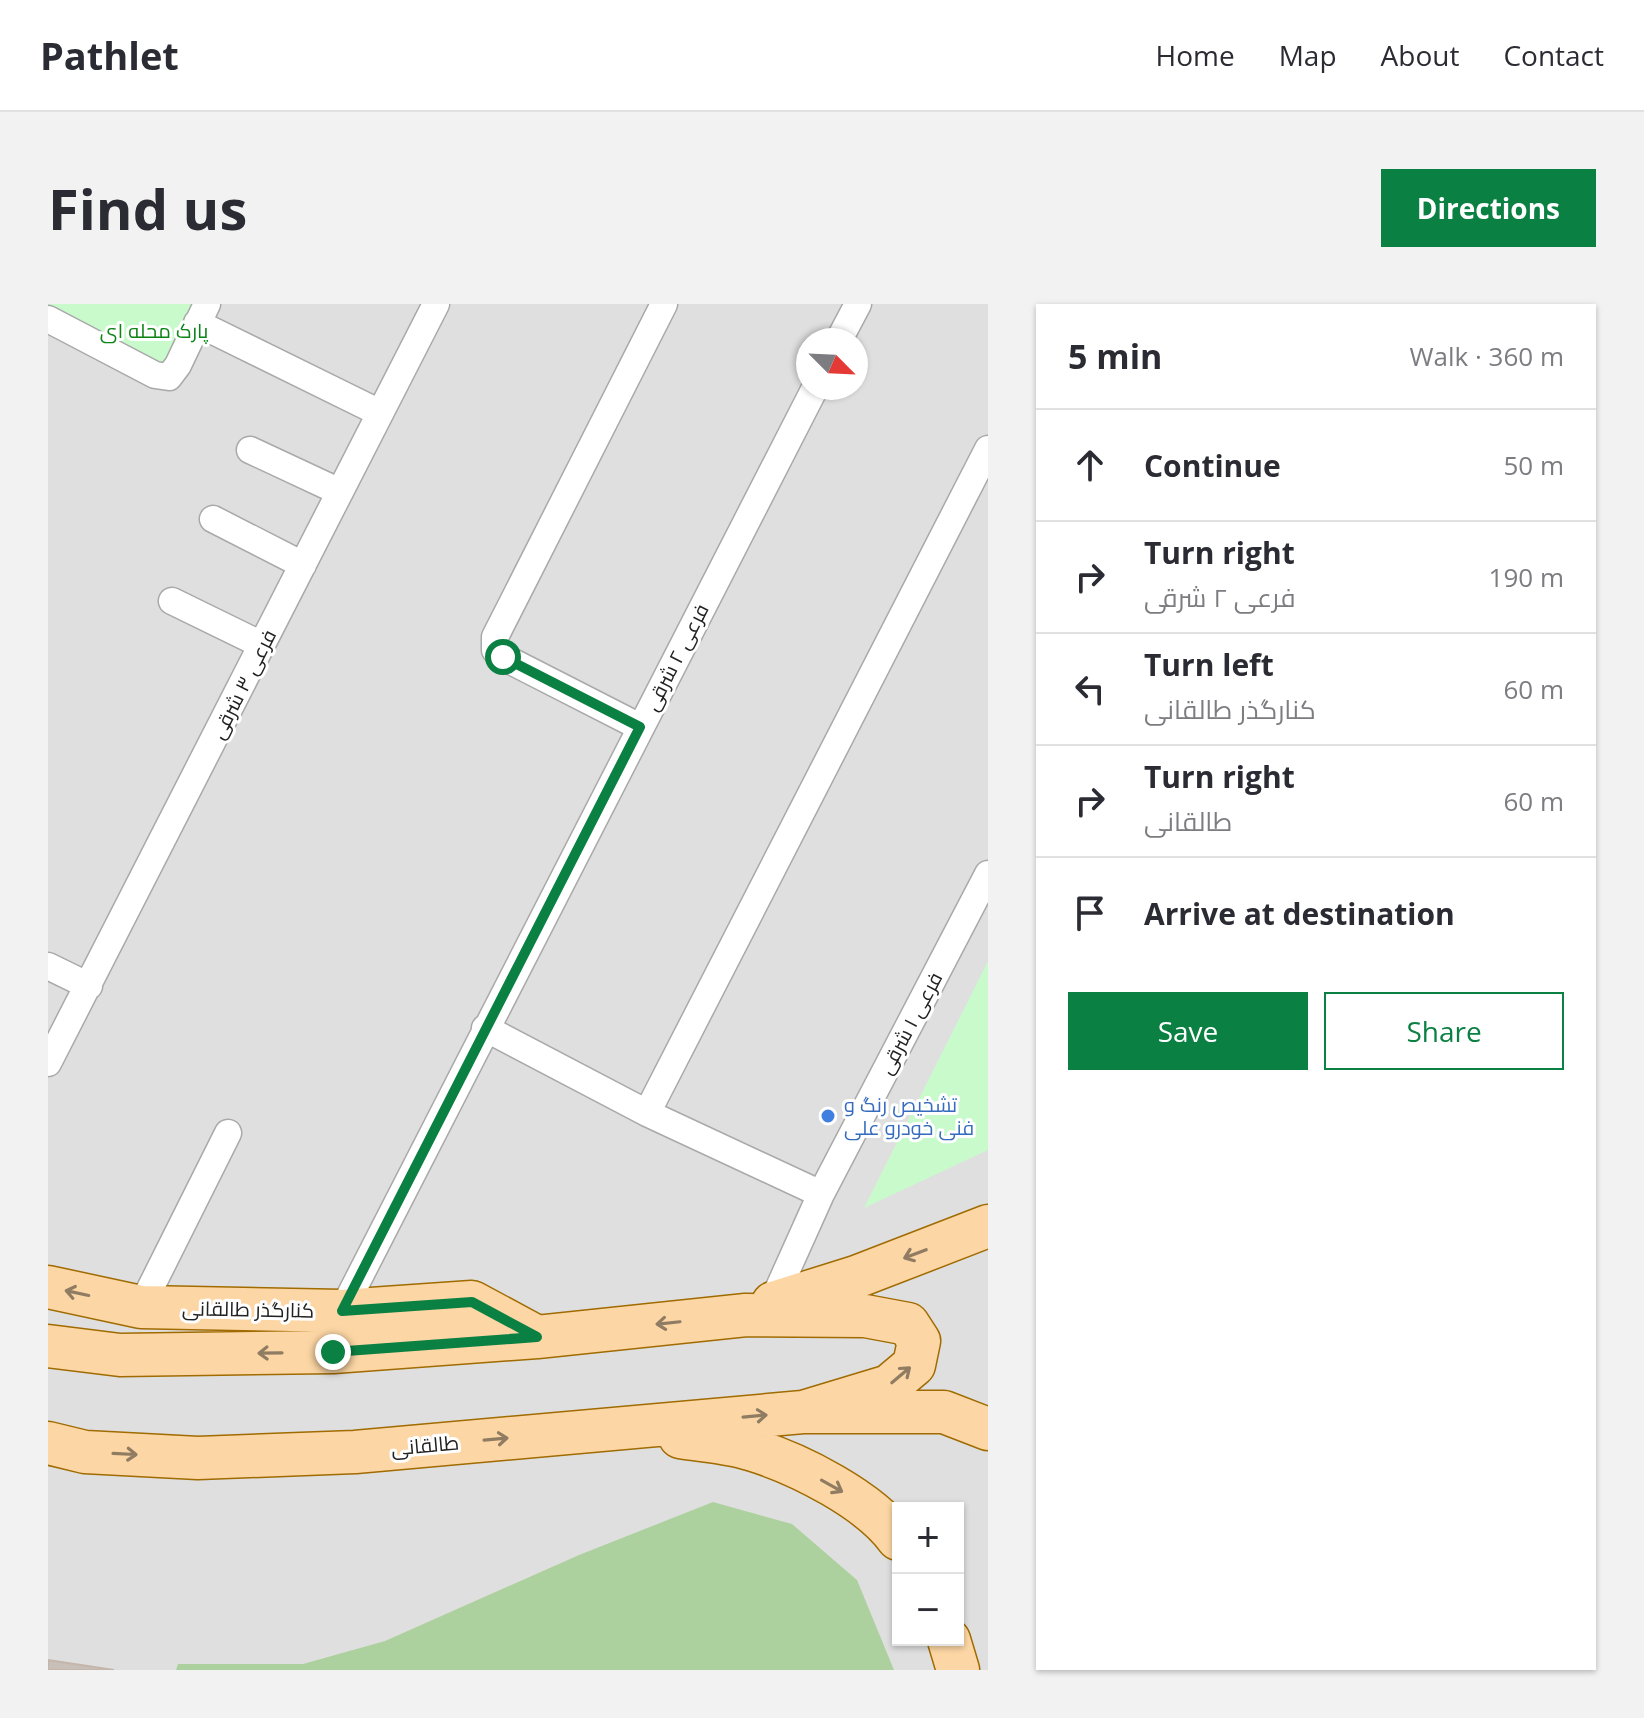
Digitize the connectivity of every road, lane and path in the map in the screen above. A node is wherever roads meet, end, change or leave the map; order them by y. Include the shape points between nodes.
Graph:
1 (436, 304) edge
2 (664, 304) edge
3 (858, 304) edge
4 (202, 314) edge
5 (48, 319) edge
6 (845, 328) edge
7 (809, 400) edge
8 (380, 413) junction
9 (988, 449) edge
10 (250, 450) dead end
11 (340, 492) junction
12 (213, 519) dead end
13 (303, 565) junction
14 (172, 601) dead end
15 (262, 645) junction
16 (640, 727) junction
17 (988, 874) edge
18 (48, 966) edge
19 (89, 986) junction
20 (485, 1028) junction
21 (48, 1063) edge
22 (647, 1113) junction
23 (228, 1133) dead end
24 (821, 1194) junction
25 (988, 1226) edge
26 (48, 1287) edge
27 (141, 1307) junction
28 (759, 1309) junction
29 (342, 1311) junction
30 (537, 1337) junction
31 (48, 1346) edge
32 (803, 1412) junction
33 (624, 1428) junction
34 (988, 1429) edge
35 (48, 1443) edge
36 (892, 1530) edge
37 (951, 1646) edge
38 (958, 1670) edge

1 - 8 street, فرعی ۳ شرقی
2 - 16 street via 495,637 495,650 503,657
3 - 6 street
4 - 5 street via 169,377 155,375
4 - 8 street
7 - 16 street, فرعی ۲ شرقی
8 - 11 street, فرعی ۳ شرقی
9 - 22 street
10 - 11 street
11 - 13 street, فرعی ۳ شرقی
12 - 13 street
13 - 15 street, فرعی ۳ شرقی
14 - 15 street
15 - 19 street, فرعی ۳ شرقی
16 - 20 street, فرعی ۲ شرقی
17 - 24 street, فرعی ۱ شرقی
18 - 19 street
19 - 21 street, فرعی ۳ شرقی
20 - 22 street
20 - 29 street, فرعی ۲ شرقی
22 - 24 street
23 - 27 street
24 - 28 street, فرعی ۱ شرقی
25 -> 28 main road
27 -> 26 main road, کنارگذر طالقانی
27 - 29 main road, کنارگذر طالقانی
28 -> 30 main road
32 -> 28 main road via 889,1386 914,1365 919,1341 908,1324
29 - 30 main road, کنارگذر طالقانی via 472,1302
30 -> 31 main road via 333,1352 120,1355
33 -> 32 main road, طالقانی
32 - 34 main road via 944,1412
35 -> 33 main road, طالقانی via 85,1452 198,1458 355,1452
33 -> 36 main road via 752,1449 834,1485
37 - 38 main road

